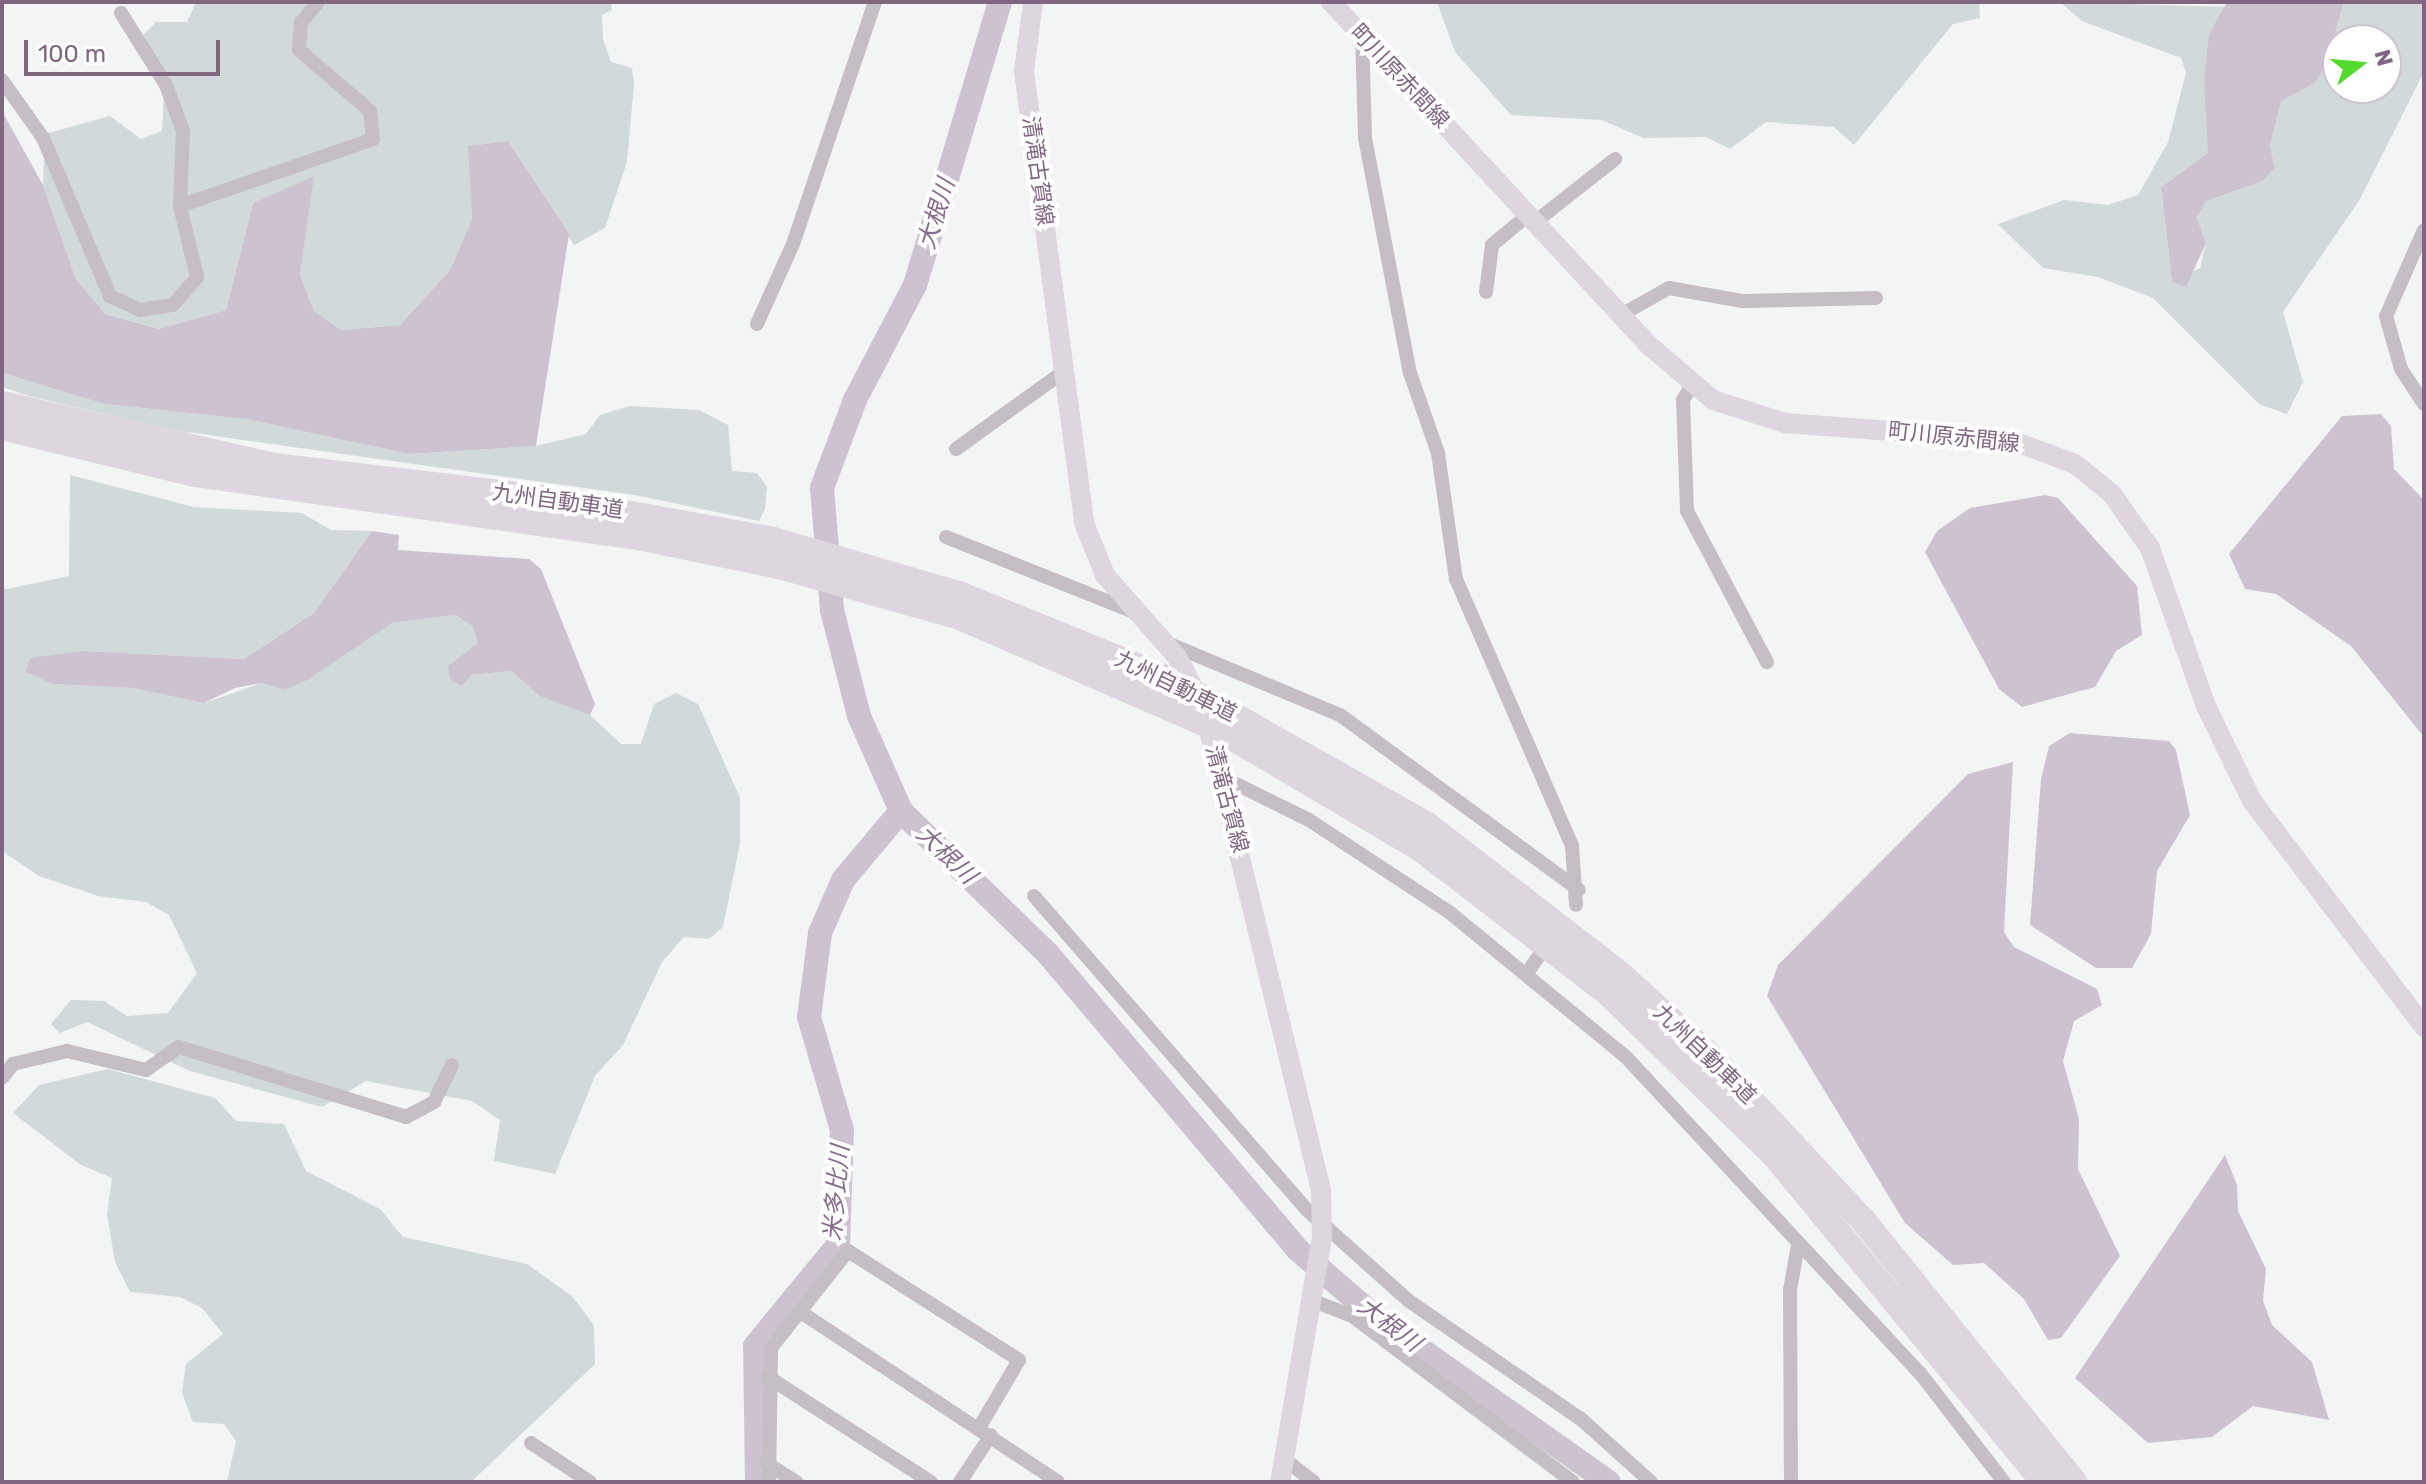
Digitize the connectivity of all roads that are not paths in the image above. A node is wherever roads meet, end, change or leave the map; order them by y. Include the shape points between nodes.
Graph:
1 (318, 2) edge
2 (875, 2) edge
3 (1033, 2) edge
4 (1331, 2) edge
5 (121, 13) dead end
6 (1362, 35) junction
7 (2, 80) edge
8 (1615, 159) dead end
9 (180, 206) junction
10 (1532, 219) junction
11 (2424, 230) edge
12 (1486, 292) dead end
13 (1876, 298) dead end
14 (1621, 315) junction
15 (757, 324) dead end
16 (1063, 372) junction
17 (1692, 385) junction
18 (2, 404) edge
19 (2424, 404) edge
20 (2, 427) edge
21 (956, 449) dead end
22 (946, 537) dead end
23 (776, 553) junction
24 (865, 576) junction
25 (1132, 611) junction
26 (1163, 641) junction
27 (1767, 662) dead end
28 (1220, 776) junction
29 (1034, 896) dead end
30 (1539, 956) dead end
31 (1527, 973) junction
32 (2424, 1027) edge
33 (452, 1065) dead end
34 (2, 1078) edge
35 (1323, 1229) junction
36 (1798, 1245) junction
37 (1311, 1300) junction
38 (799, 1311) junction
39 (768, 1377) junction
40 (985, 1432) junction
41 (531, 1443) dead end
42 (1283, 1458) junction
43 (766, 1463) junction
44 (590, 1482) edge
45 (769, 1482) edge
46 (796, 1482) edge
47 (931, 1482) edge
48 (960, 1482) edge
49 (1058, 1482) edge
50 (1280, 1482) edge
51 (1314, 1482) edge
52 (1573, 1482) edge
53 (1651, 1482) edge
54 (1791, 1482) edge
55 (2004, 1482) edge
56 (2044, 1482) edge
57 (2074, 1482) edge

1 - 9 street via 301,23 299,50 370,111 373,139
2 - 15 street via 793,244
3 - 16 main road, 清滝古賀線 via 1024,71
4 - 6 main road, 町川原赤間線
5 - 9 street via 180,112
6 - 10 main road, 町川原赤間線
6 - 26 street via 1365,138 1410,373 1438,453 1456,579 1562,820 1577,897 1340,715
7 - 9 street via 43,138 97,273 124,306 156,310 191,291 197,277
8 - 10 street
10 - 12 street via 1492,245
10 - 14 main road, 町川原赤間線
11 - 19 street via 2386,316 2392,348
13 - 14 street via 1743,301 1669,288
14 - 17 main road, 町川原赤間線
16 - 21 street
16 - 25 main road, 清滝古賀線 via 1084,523 1105,575
17 - 27 street via 1683,400 1687,511
17 - 32 main road, 町川原赤間線 via 1739,411 1785,423 2021,442 2096,480 2150,548 2206,706 2252,801
18 - 23 highway, 九州自動車道 via 274,466 543,498
20 - 23 highway, 九州自動車道 via 209,477
22 - 25 street
23 - 24 highway, 九州自動車道
24 - 56 highway, 九州自動車道 via 1179,709 1421,849 1620,1004 1823,1210
24 - 57 highway, 九州自動車道 via 1061,632 1173,681 1426,824 1619,973 1707,1053 1862,1219
25 - 26 main road, 清滝古賀線
26 - 28 main road, 清滝古賀線 via 1203,706
28 - 31 street via 1309,820
28 - 35 main road, 清滝古賀線
29 - 35 street
30 - 31 street
31 - 36 street via 1661,1090
33 - 34 street via 434,1102 406,1117 179,1047 146,1070 67,1051 13,1064
35 - 37 main road, 清滝古賀線
35 - 53 street via 1409,1301 1581,1419
36 - 54 street via 1790,1290
36 - 55 street via 1920,1373
37 - 42 main road, 清滝古賀線
37 - 52 street via 1352,1316
38 - 39 street via 771,1348
38 - 40 street
38 - 40 street via 848,1251 1019,1360
39 - 43 street
39 - 47 street
40 - 48 street
40 - 49 street
41 - 44 street
42 - 50 main road, 清滝古賀線
42 - 51 street
43 - 45 street
43 - 46 street

